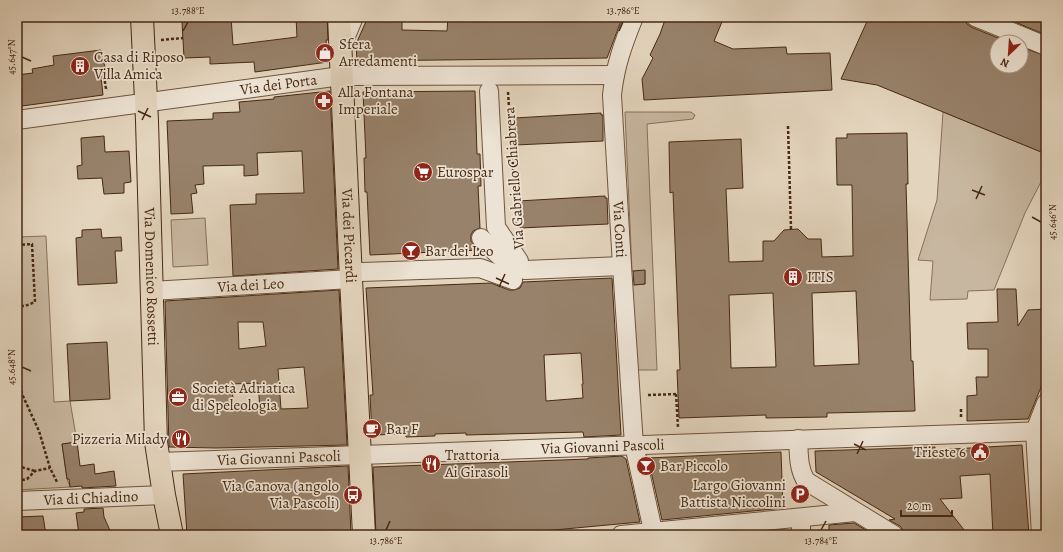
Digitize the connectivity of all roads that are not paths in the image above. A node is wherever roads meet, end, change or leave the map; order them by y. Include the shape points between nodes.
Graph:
1 (142, 17) edge
2 (339, 17) edge
3 (354, 17) edge
4 (633, 17) edge
5 (975, 17) edge
6 (1046, 46) edge
7 (341, 48) junction
8 (614, 74) junction
9 (341, 76) junction
10 (484, 88) junction
11 (146, 103) junction
12 (17, 120) edge
13 (481, 238) dead end
14 (519, 261) dead end
15 (622, 266) junction
16 (356, 276) junction
17 (513, 280) dead end
18 (151, 291) junction
19 (1046, 403) edge
20 (1040, 431) edge
21 (798, 439) junction
22 (634, 445) junction
23 (360, 455) junction
24 (159, 462) junction
25 (164, 495) junction
26 (17, 501) edge
27 (855, 512) junction
28 (654, 534) edge
29 (172, 535) edge
30 (364, 535) edge
31 (621, 535) edge
32 (894, 535) edge
33 (1041, 535) edge

1 - 11 main road, Via Domenico Rossetti
2 - 7 main road, Via dei Piccardi
3 - 7 street
4 - 8 street, Via Conti
5 - 6 street
7 - 9 main road, Via dei Piccardi
8 - 10 street, Via dei Porta
8 - 15 street, Via Conti via 612,95
9 - 10 street, Via dei Porta
9 - 11 street, Via dei Porta
9 - 16 main road, Via dei Piccardi
10 - 14 street, Via Gabriello Chiabrera via 496,227
11 - 12 street, Via dei Porta
11 - 18 main road, Via Domenico Rossetti
13 - 15 street via 508,264 525,270
15 - 22 street, Via Conti
16 - 17 street, Via dei Leo via 480,268
16 - 18 street, Via dei Leo
16 - 23 main road, Via dei Piccardi
18 - 24 main road, Via Domenico Rossetti via 156,442
19 - 20 street
20 - 21 street, Via Giovanni Pascoli
20 - 33 street
21 - 22 street, Via Giovanni Pascoli
21 - 27 street via 801,474 806,481
22 - 23 street, Via Giovanni Pascoli
22 - 28 street, Via Conti
23 - 24 street, Via Giovanni Pascoli
23 - 30 main road, Via dei Piccardi
24 - 25 main road, Via Domenico Rossetti
25 - 26 street, Via di Chiadino
25 - 29 main road, Via Domenico Rossetti
27 - 28 street
27 - 32 street
28 - 31 street

